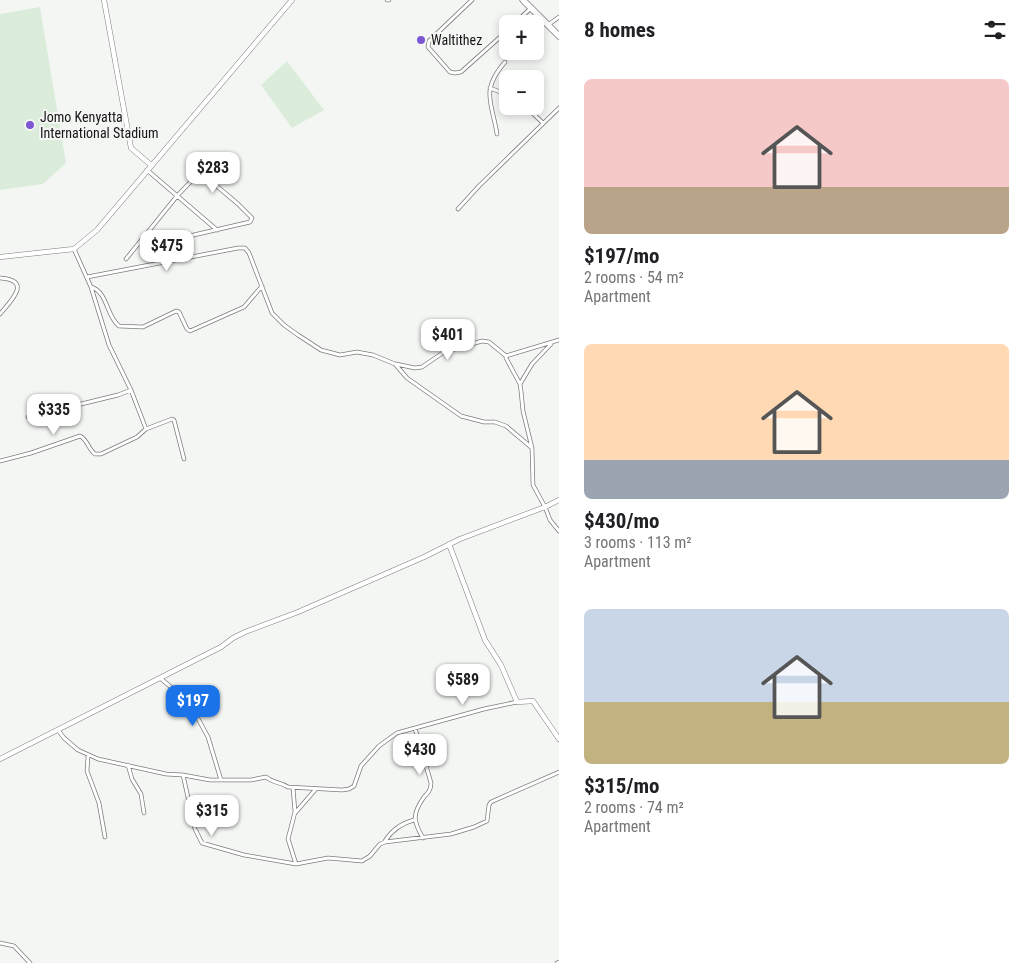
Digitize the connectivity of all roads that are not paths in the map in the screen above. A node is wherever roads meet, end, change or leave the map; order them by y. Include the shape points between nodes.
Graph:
1 (104, 0) edge
2 (292, 0) edge
3 (472, 0) edge
4 (523, 0) edge
5 (530, 8) junction
6 (523, 15) edge
7 (559, 17) edge
8 (548, 25) junction
9 (559, 36) edge
10 (499, 38) edge
11 (505, 62) dead end
12 (490, 88) junction
13 (499, 92) edge
14 (559, 108) edge
15 (535, 115) edge
16 (543, 123) junction
17 (496, 134) dead end
18 (149, 168) junction
19 (177, 196) junction
20 (458, 209) dead end
21 (217, 230) junction
22 (138, 244) junction
23 (74, 249) junction
24 (0, 257) edge
25 (126, 259) dead end
26 (87, 277) junction
27 (0, 278) edge
28 (262, 286) junction
29 (91, 287) junction
30 (0, 314) edge
31 (559, 340) edge
32 (553, 342) junction
33 (506, 356) junction
34 (395, 364) junction
35 (520, 384) junction
36 (131, 390) junction
37 (28, 417) dead end
38 (146, 429) junction
39 (532, 448) junction
40 (184, 459) dead end
41 (0, 461) edge
42 (559, 500) edge
43 (545, 507) junction
44 (559, 531) edge
45 (449, 544) junction
46 (160, 677) junction
47 (517, 702) junction
48 (415, 728) junction
49 (57, 729) junction
50 (559, 739) edge
51 (88, 756) junction
52 (0, 759) edge
53 (128, 765) junction
54 (559, 772) edge
55 (183, 775) junction
56 (221, 780) junction
57 (293, 788) junction
58 (315, 790) junction
59 (296, 812) junction
60 (144, 814) dead end
61 (414, 820) junction
62 (105, 837) dead end
63 (423, 838) junction
64 (385, 842) junction
65 (296, 864) junction
66 (0, 943) edge
67 (30, 963) edge

1 - 18 street via 131,148
2 - 18 street
3 - 10 street via 429,41 428,47 450,72 461,72
4 - 5 main road
5 - 6 street
5 - 8 main road
7 - 8 street
8 - 9 main road
11 - 12 street
12 - 13 street
12 - 17 street
14 - 16 street
15 - 16 street
16 - 20 street
18 - 19 street
18 - 23 street via 97,230
19 - 21 street
19 - 21 street via 200,172 252,217 250,222
19 - 22 street
21 - 22 street
22 - 25 street
23 - 24 street
23 - 26 street
26 - 28 street via 242,248 248,250
26 - 29 street
27 - 30 street via 12,280 18,288 17,294
28 - 29 street via 244,307 190,331 176,311 143,327 119,326 99,292
28 - 34 street via 270,309 278,320 321,350 340,355 357,352
29 - 36 street via 110,345
31 - 32 street
32 - 33 street
32 - 35 street via 538,356
33 - 34 street via 489,342 482,341 444,352 422,367
33 - 35 street
34 - 39 street via 407,378 462,416 506,426
35 - 39 street
36 - 37 street
36 - 38 street
38 - 40 street via 173,419
38 - 41 street via 101,454 91,451 85,438 80,436
39 - 43 street via 533,485
42 - 43 street
43 - 44 street
43 - 45 street
45 - 46 street via 233,638
45 - 47 street via 485,640 501,665
46 - 49 street
46 - 56 street via 189,702 208,737
47 - 48 street
47 - 50 street via 532,700
48 - 58 street via 397,733 379,746 361,766 352,788
48 - 61 street via 431,785 416,810
49 - 51 street
49 - 52 street
51 - 53 street
51 - 62 street via 88,771 99,803
53 - 55 street
53 - 60 street via 142,798
54 - 63 street via 491,802 487,821 451,834
55 - 56 street
55 - 65 street via 195,830 202,843 244,855
56 - 57 street via 266,777
57 - 58 street
57 - 59 street
58 - 59 street
59 - 65 street via 288,839
61 - 63 street
61 - 64 street via 402,824
63 - 64 street
64 - 65 street via 362,861 328,858
66 - 67 street via 14,946

